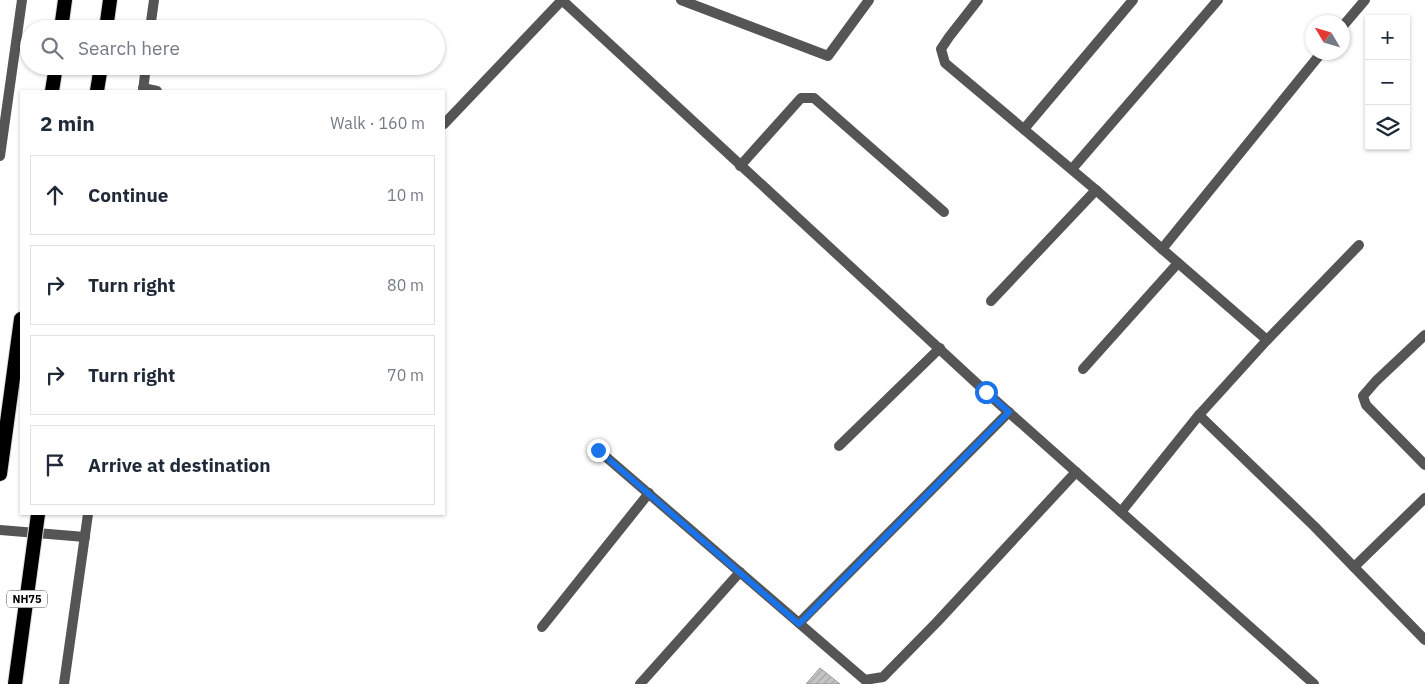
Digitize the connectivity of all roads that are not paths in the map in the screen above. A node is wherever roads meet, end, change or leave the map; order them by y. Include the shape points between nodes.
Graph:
1 (22, 0) edge
2 (65, 0) edge
3 (110, 0) edge
4 (154, 0) edge
5 (562, 0) edge
6 (681, 0) edge
7 (869, 0) edge
8 (978, 0) edge
9 (1133, 0) edge
10 (1218, 0) edge
11 (1365, 0) edge
12 (1350, 18) edge
13 (62, 20) edge
14 (107, 20) edge
15 (151, 20) edge
16 (1316, 60) edge
17 (55, 75) edge
18 (99, 75) edge
19 (145, 75) edge
20 (52, 90) edge
21 (97, 90) edge
22 (143, 90) edge
23 (445, 123) edge
24 (1024, 129) junction
25 (0, 156) edge
26 (740, 166) junction
27 (1072, 170) junction
28 (1096, 190) junction
29 (944, 212) dead end
30 (1359, 245) dead end
31 (1162, 250) junction
32 (1178, 263) junction
33 (991, 301) dead end
34 (20, 326) edge
35 (1425, 335) edge
36 (1266, 340) junction
37 (940, 348) junction
38 (1083, 369) dead end
39 (1009, 412) junction
40 (1199, 415) junction
41 (839, 446) dead end
42 (598, 450) dead end
43 (1425, 465) edge
44 (1076, 472) junction
45 (0, 474) edge
46 (648, 493) junction
47 (1425, 498) edge
48 (1121, 512) junction
49 (38, 515) edge
50 (88, 515) edge
51 (0, 530) edge
52 (85, 537) junction
53 (1354, 567) junction
54 (740, 572) junction
55 (799, 624) junction
56 (542, 627) dead end
57 (1425, 640) edge
58 (15, 684) edge
59 (64, 684) edge
60 (640, 684) edge
61 (1314, 684) edge

1 - 25 street
2 - 13 highway
3 - 14 highway
4 - 15 street
5 - 23 street
5 - 26 street
6 - 7 street via 828,56
8 - 24 street via 942,49 945,63
9 - 24 street
10 - 27 street
11 - 12 street
16 - 31 street
17 - 20 highway
18 - 21 highway
19 - 22 street
24 - 27 street
26 - 29 street via 801,98 814,98
26 - 37 street
27 - 28 street
28 - 31 street
28 - 33 street
30 - 36 street
31 - 32 street
32 - 36 street
32 - 38 street
34 - 45 highway
35 - 43 street via 1363,396 1366,405
36 - 40 street
37 - 39 street
37 - 41 street
39 - 44 street
39 - 55 street
40 - 48 street
40 - 53 street
42 - 46 street
44 - 48 street
44 - 55 street via 883,677 865,680
46 - 54 street
46 - 56 street
47 - 53 street
48 - 61 street
49 - 58 highway, NH75, bridge
50 - 52 street
51 - 52 street
52 - 59 street
53 - 57 street
54 - 55 street
54 - 60 street

